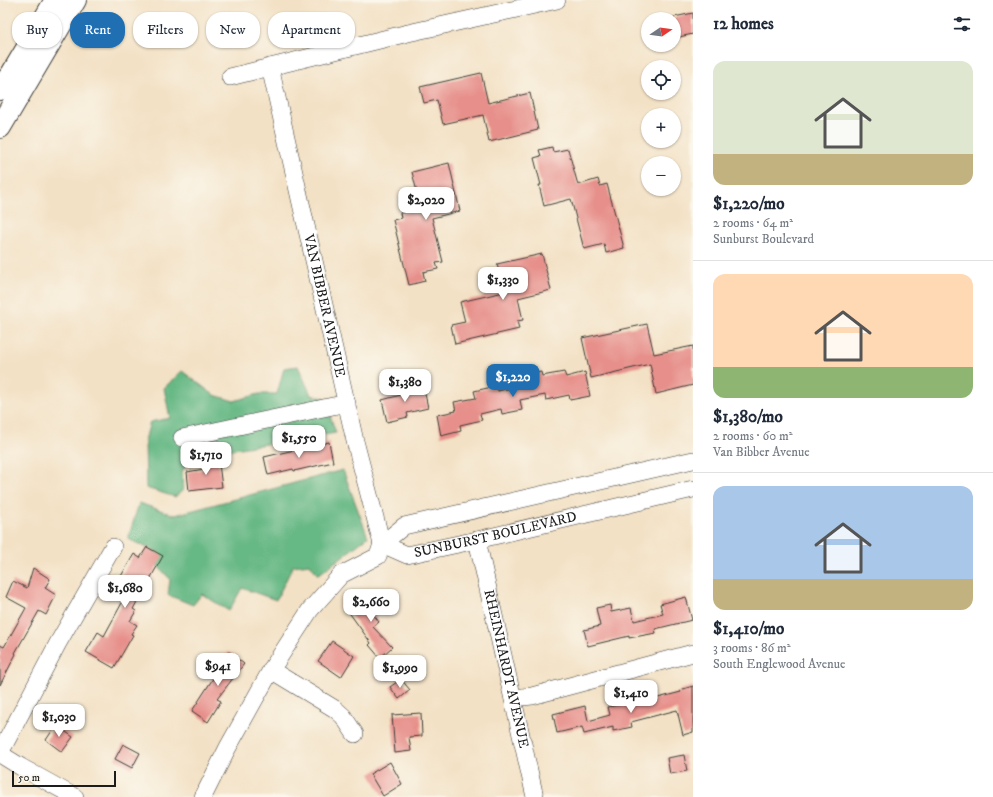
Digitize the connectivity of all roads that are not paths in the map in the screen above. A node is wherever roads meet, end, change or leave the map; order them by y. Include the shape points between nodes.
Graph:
1 (56, 0) edge
2 (75, 0) edge
3 (557, 0) edge
4 (270, 67) junction
5 (230, 77) dead end
6 (0, 89) edge
7 (0, 127) edge
8 (347, 403) junction
9 (182, 438) dead end
10 (693, 460) edge
11 (693, 489) edge
12 (477, 540) junction
13 (382, 544) junction
14 (113, 546) dead end
15 (693, 653) edge
16 (271, 670) junction
17 (513, 698) junction
18 (355, 734) dead end
19 (0, 753) edge
20 (75, 797) edge
21 (203, 797) edge
22 (535, 797) edge

1 - 6 highway
2 - 7 highway
3 - 4 street
4 - 5 street
4 - 8 street, VAN BIBBER AVENUE
8 - 9 street
8 - 13 street, VAN BIBBER AVENUE
10 - 13 street, SUNBURST BOULEVARD via 404,526
11 - 12 street, SUNBURST BOULEVARD
12 - 13 street, SUNBURST BOULEVARD via 407,555
12 - 17 street, RHEINHARDT AVENUE
13 - 16 street via 378,556 341,575 330,587 310,610
14 - 19 street
15 - 17 street via 532,696
16 - 18 street via 343,716
16 - 21 street
17 - 22 street, RHEINHARDT AVENUE
19 - 20 street

